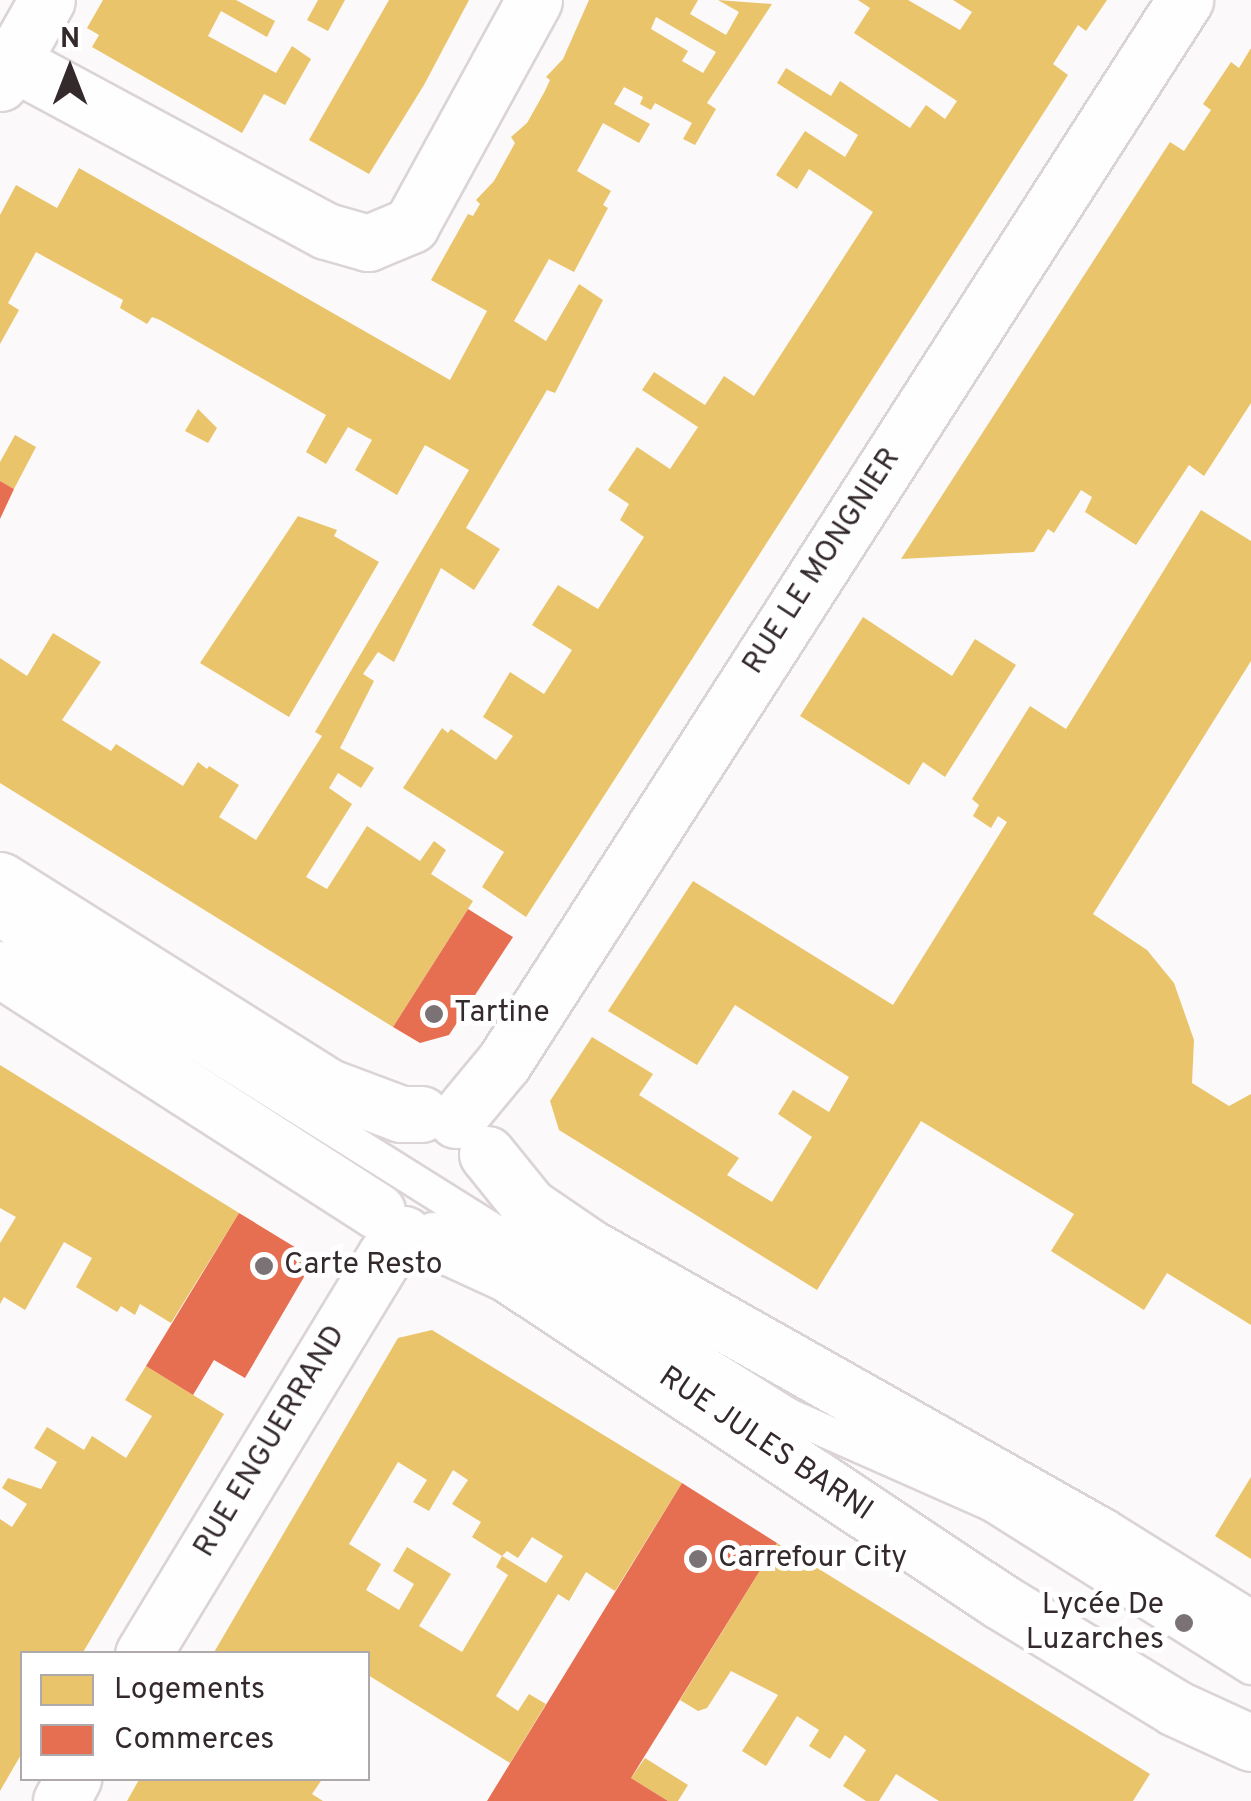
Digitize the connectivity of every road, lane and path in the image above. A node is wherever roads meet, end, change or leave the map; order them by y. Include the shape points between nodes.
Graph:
1 (47, 0) edge
2 (534, 0) edge
3 (1185, 0) edge
4 (6, 73) edge
5 (0, 880) edge
6 (0, 921) edge
7 (0, 969) edge
8 (455, 1130) junction
9 (370, 1153) junction
10 (422, 1226) junction
11 (1251, 1630) edge
12 (145, 1651) edge
13 (1251, 1668) edge
14 (1251, 1743) edge

1 - 4 main road
2 - 4 main road via 412,226 368,242 326,231
3 - 8 main road, RUE LE MONGNIER
5 - 8 main road via 330,1087
6 - 9 lane
7 - 10 main road, RUE JULES BARNI
8 - 9 main road, RUE LE MONGNIER via 394,1126
8 - 10 main road via 490,1188
8 - 11 main road via 529,1206 588,1247 1099,1535
9 - 10 lane
9 - 10 main road via 366,1178
10 - 12 main road, RUE ENGUERRAND via 385,1256
10 - 13 lane via 788,1415 992,1505
10 - 14 main road, RUE JULES BARNI via 508,1274 1016,1611 1176,1708

